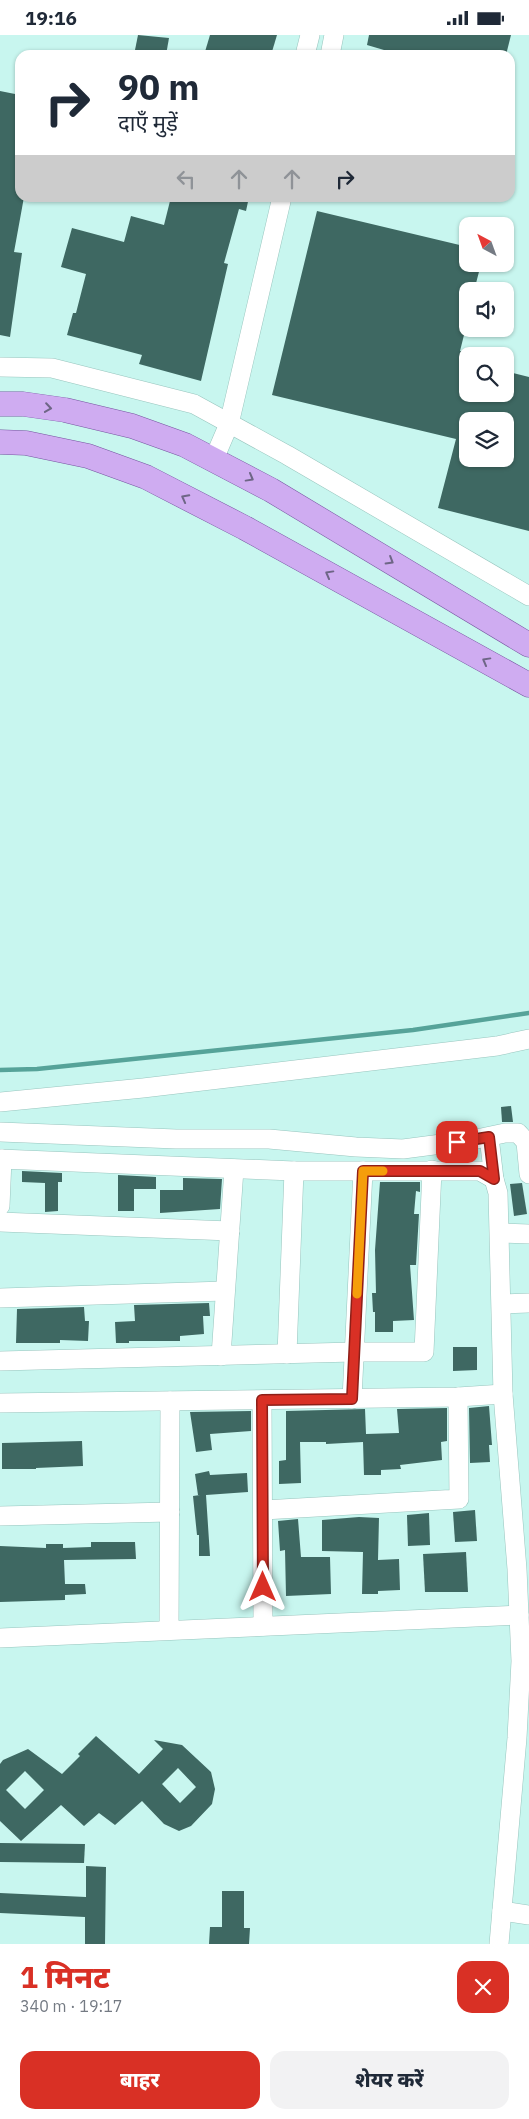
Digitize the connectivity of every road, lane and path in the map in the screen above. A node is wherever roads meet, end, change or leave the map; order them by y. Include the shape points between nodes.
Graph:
1 (310, 35) edge
2 (334, 35) edge
3 (306, 50) edge
4 (331, 50) edge
5 (281, 202) edge
6 (0, 367) edge
7 (0, 405) edge
8 (229, 424) junction
9 (0, 442) edge
10 (214, 459) junction
11 (529, 596) edge
12 (529, 645) edge
13 (529, 685) edge
14 (529, 1039) edge
15 (0, 1102) edge
16 (0, 1132) edge
17 (489, 1137) junction
18 (1, 1159) edge
19 (234, 1169) junction
20 (432, 1170) junction
21 (294, 1171) junction
22 (363, 1171) junction
23 (529, 1174) edge
24 (494, 1179) junction
25 (0, 1206) edge
26 (0, 1222) edge
27 (230, 1231) junction
28 (501, 1233) junction
29 (529, 1234) edge
30 (226, 1291) junction
31 (0, 1298) edge
32 (529, 1303) edge
33 (502, 1304) junction
34 (354, 1352) junction
35 (287, 1354) junction
36 (221, 1356) junction
37 (0, 1361) edge
38 (503, 1393) junction
39 (458, 1397) junction
40 (352, 1399) junction
41 (262, 1400) junction
42 (170, 1401) junction
43 (0, 1403) edge
44 (262, 1510) junction
45 (170, 1511) junction
46 (0, 1516) edge
47 (519, 1615) junction
48 (263, 1626) junction
49 (169, 1630) junction
50 (0, 1638) edge
51 (525, 1661) edge
52 (502, 1911) junction
53 (529, 1915) edge
54 (499, 1944) edge

1 - 3 street
2 - 4 street
5 - 8 street
6 - 8 street via 52,368 98,378 194,404
7 -> 10 main road via 22,404 65,410 132,426
8 - 10 street
8 - 11 street
13 -> 9 main road via 146,477 88,456 26,443
10 -> 12 main road
14 - 15 street via 498,1046
16 - 17 street via 269,1139 404,1149
17 - 23 street via 518,1133 526,1142
17 - 24 street
18 - 19 street
18 - 25 street
19 - 21 street
19 - 27 street
20 - 22 street
20 - 24 street via 480,1171
20 - 34 street via 424,1352
21 - 22 street
21 - 35 street
22 - 34 street
24 - 28 street
26 - 27 street
27 - 30 street
28 - 29 street
28 - 33 street
30 - 31 street
30 - 36 street
32 - 33 street
33 - 38 street
34 - 35 street
34 - 40 street
35 - 36 street
36 - 37 street
38 - 39 street
38 - 47 street
39 - 40 street
39 - 44 street via 459,1499
40 - 41 street
41 - 42 street
41 - 44 street
42 - 43 street
42 - 45 street
44 - 48 street
45 - 46 street
45 - 49 street
47 - 48 street
47 - 51 street
48 - 49 street
49 - 50 street
51 - 52 street
52 - 53 street
52 - 54 street

